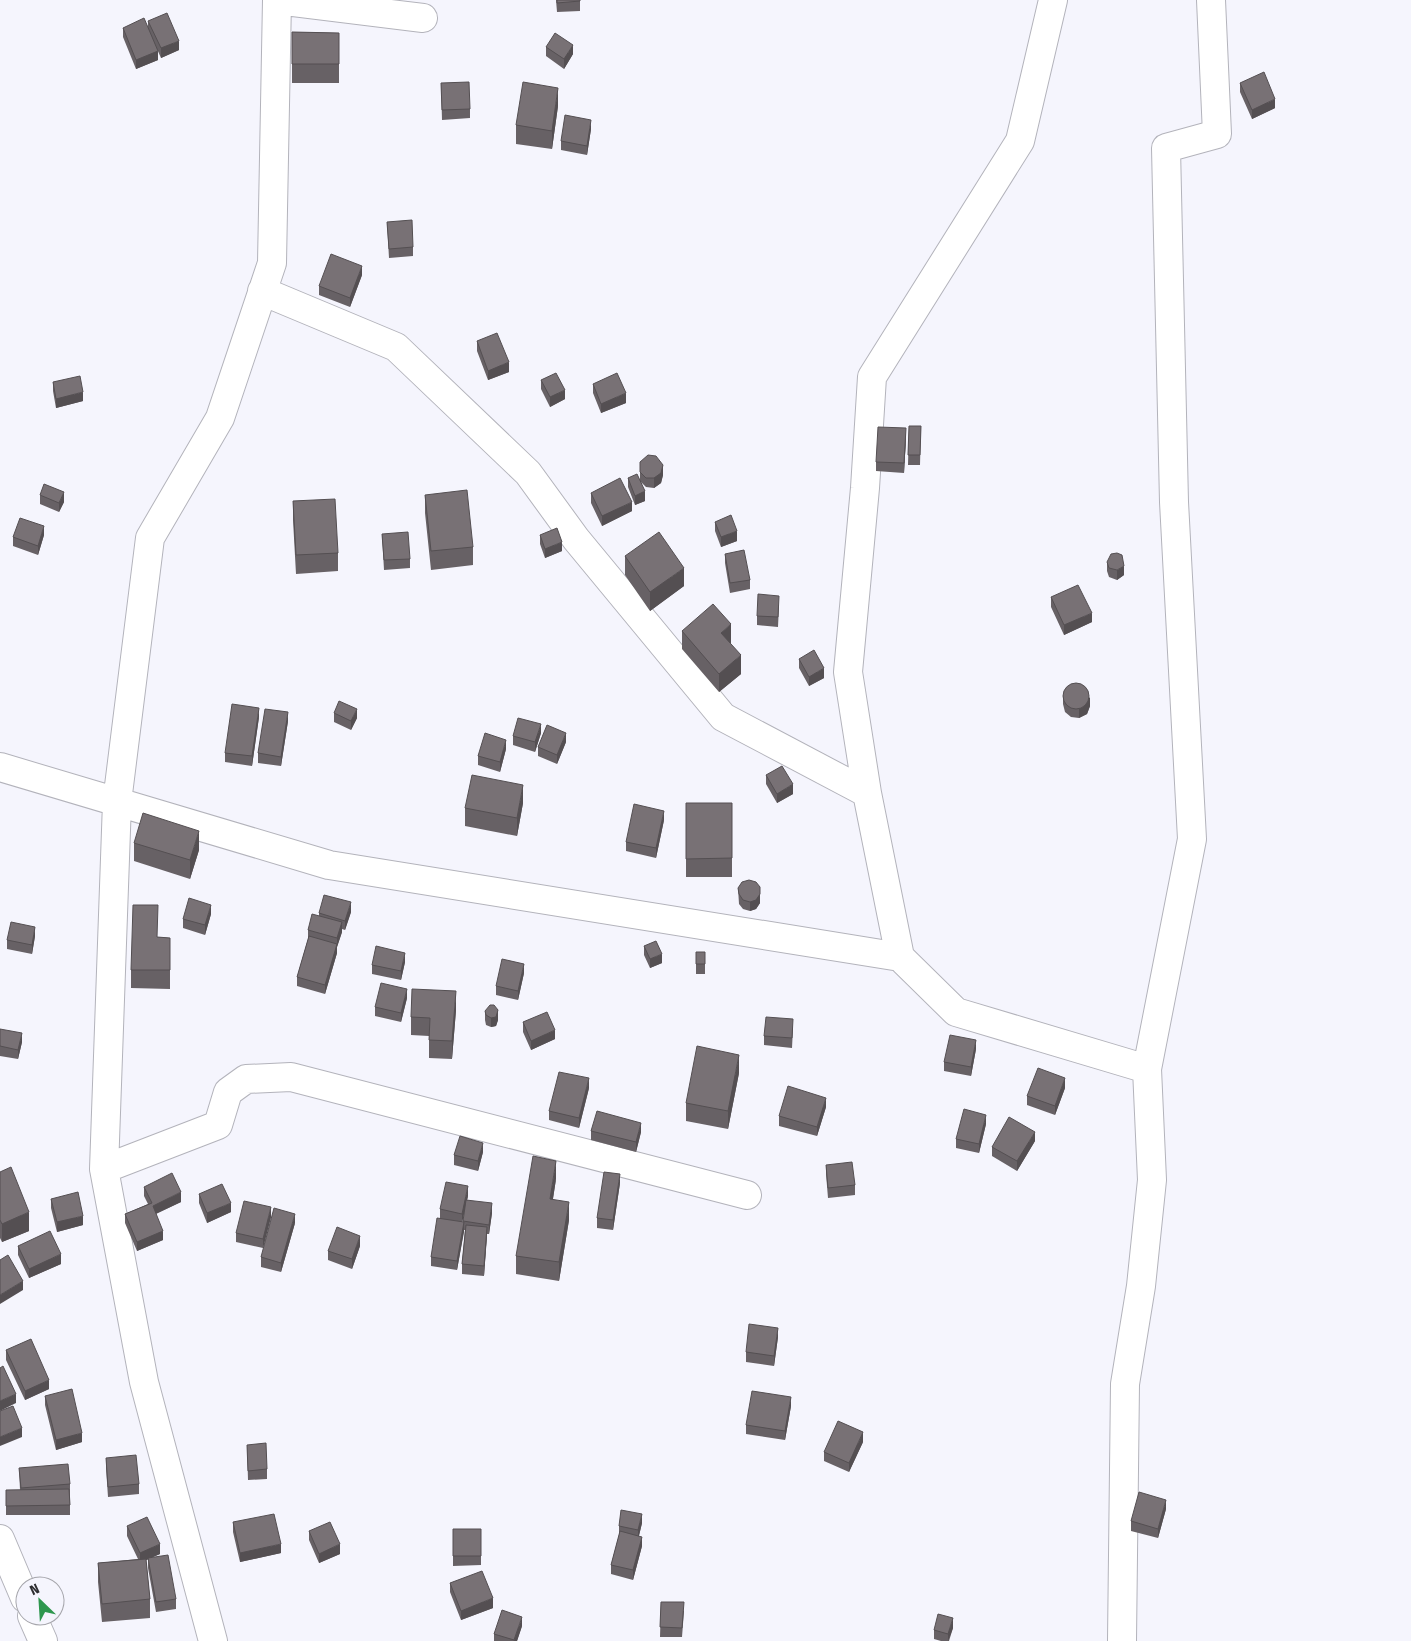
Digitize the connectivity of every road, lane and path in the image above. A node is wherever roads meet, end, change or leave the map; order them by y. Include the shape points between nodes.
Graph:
1 (277, 0) edge
2 (1053, 0) edge
3 (1211, 0) edge
4 (423, 18) dead end
5 (262, 291) junction
6 (0, 767) edge
7 (867, 793) junction
8 (117, 802) junction
9 (900, 957) junction
10 (1147, 1069) junction
11 (104, 1169) junction
12 (747, 1195) dead end
13 (0, 1539) edge
14 (16, 1576) edge
15 (36, 1626) edge
16 (43, 1641) edge
17 (212, 1641) edge
18 (1122, 1641) edge

1 - 4 street
1 - 5 street via 272,263
2 - 7 street via 1020,141 872,377 848,672
3 - 10 street via 1217,134 1166,148 1174,502 1192,839
5 - 7 street via 396,347 528,473 576,539 723,717
5 - 8 street via 220,418 150,538
6 - 8 street
7 - 9 street
8 - 9 street via 329,865
8 - 11 street
9 - 10 street via 956,1012
10 - 18 street via 1152,1180 1141,1286 1125,1384
11 - 12 street via 218,1125 228,1092 246,1080 291,1077
11 - 17 street via 144,1382
13 - 14 street
15 - 16 street

